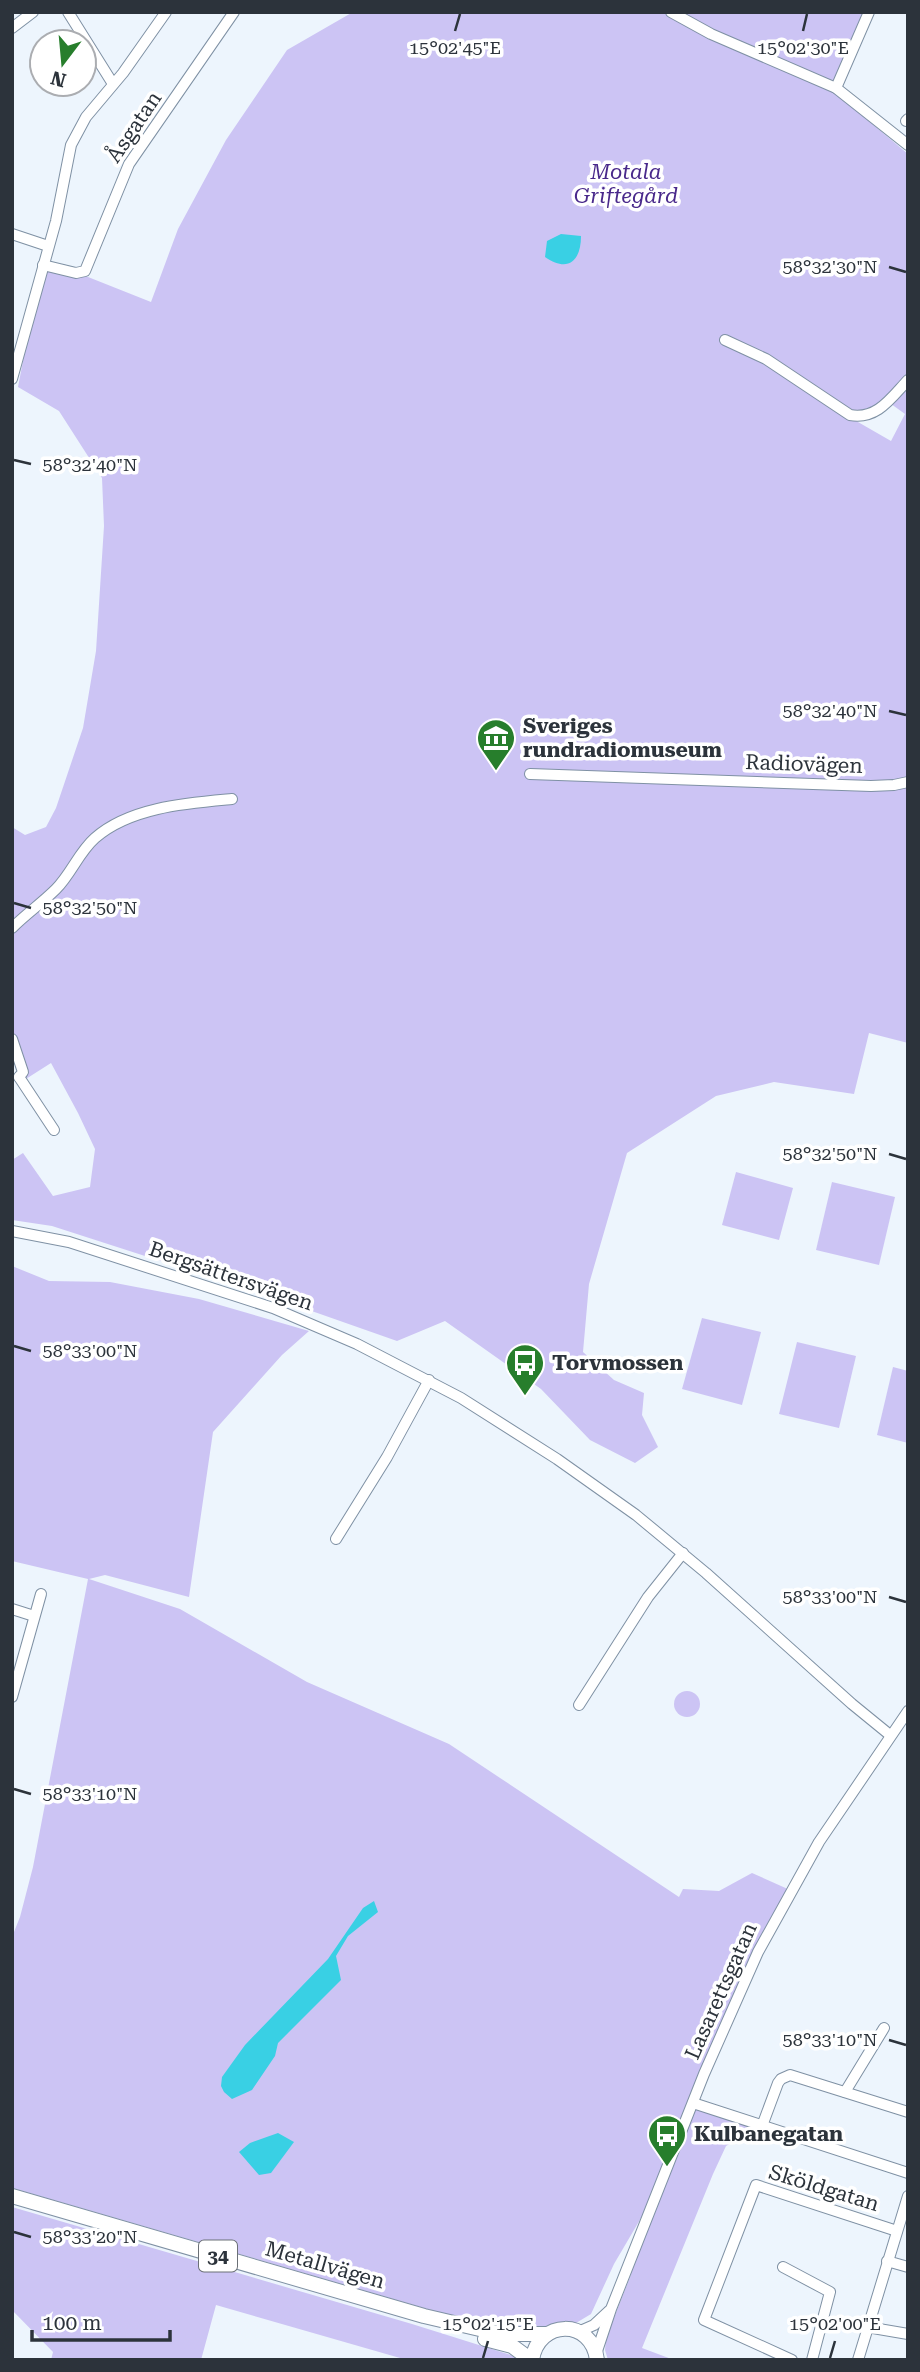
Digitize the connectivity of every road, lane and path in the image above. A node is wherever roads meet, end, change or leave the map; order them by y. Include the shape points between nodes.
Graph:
1 (33, 12) edge
2 (68, 12) edge
3 (166, 12) edge
4 (234, 12) edge
5 (671, 12) edge
6 (869, 12) edge
7 (12, 28) edge
8 (113, 84) junction
9 (836, 88) junction
10 (908, 145) edge
11 (12, 234) edge
12 (48, 246) junction
13 (43, 265) junction
14 (725, 340) dead end
15 (12, 379) edge
16 (908, 380) edge
17 (530, 774) dead end
18 (908, 782) edge
19 (232, 799) dead end
20 (12, 928) edge
21 (12, 1039) edge
22 (16, 1080) edge
23 (54, 1130) dead end
24 (12, 1231) edge
25 (429, 1380) junction
26 (336, 1539) dead end
27 (683, 1553) junction
28 (41, 1594) dead end
29 (12, 1609) edge
30 (34, 1616) junction
31 (12, 1697) edge
32 (579, 1704) dead end
33 (908, 1711) edge
34 (890, 1735) junction
35 (884, 2028) dead end
36 (845, 2092) junction
37 (693, 2103) junction
38 (908, 2112) edge
39 (762, 2126) junction
40 (908, 2174) edge
41 (12, 2196) edge
42 (908, 2196) edge
43 (897, 2231) junction
44 (887, 2261) junction
45 (783, 2267) dead end
46 (908, 2267) edge
47 (611, 2309) junction
48 (425, 2316) junction
49 (867, 2327) junction
50 (578, 2332) junction
51 (547, 2334) junction
52 (908, 2334) edge
53 (597, 2357) edge
54 (532, 2360) edge
55 (792, 2360) edge
56 (812, 2360) edge
57 (858, 2360) edge

1 - 7 street
2 - 8 street
3 - 8 street
4 - 13 street, Åsgatan via 130,164 85,271
5 - 9 street via 710,34
6 - 9 street
8 - 12 street via 86,117 71,145
9 - 10 street
11 - 12 street
12 - 13 street
13 - 15 street
14 - 16 street via 766,359 850,415 866,416 880,409
17 - 18 street, Radiovägen via 871,786
19 - 20 street via 149,812 107,829 93,839 55,889
21 - 22 street via 23,1072
22 - 23 street
24 - 25 street, Bergsättersvägen via 69,1242 250,1300
25 - 26 street
25 - 27 street, Bergsättersvägen via 613,1497
27 - 32 street via 648,1597
27 - 34 street, Bergsättersvägen
28 - 30 street
29 - 30 street
30 - 31 street
33 - 34 street, Lasarettsgatan
34 - 37 street, Lasarettsgatan via 819,1842 771,1927
35 - 36 street
36 - 38 street
36 - 39 street via 786,2076 778,2084
37 - 39 street
37 - 47 street, Lasarettsgatan
39 - 40 street
41 - 48 main road, Metallvägen / 34
42 - 43 street
43 - 44 street
43 - 55 street, Sköldgatan via 756,2185 704,2320
44 - 46 street
44 - 49 street
45 - 56 street via 830,2292
47 - 50 street
47 - 53 street, Lasarettsgatan
48 - 51 main road, Metallvägen / 34 via 501,2334
48 - 54 main road, Metallvägen / 34 via 512,2346
49 - 52 street
49 - 57 street
50 - 51 main road, 34 via 562,2329
50 - 53 main road via 592,2343
51 - 54 main road, 34 via 536,2345

